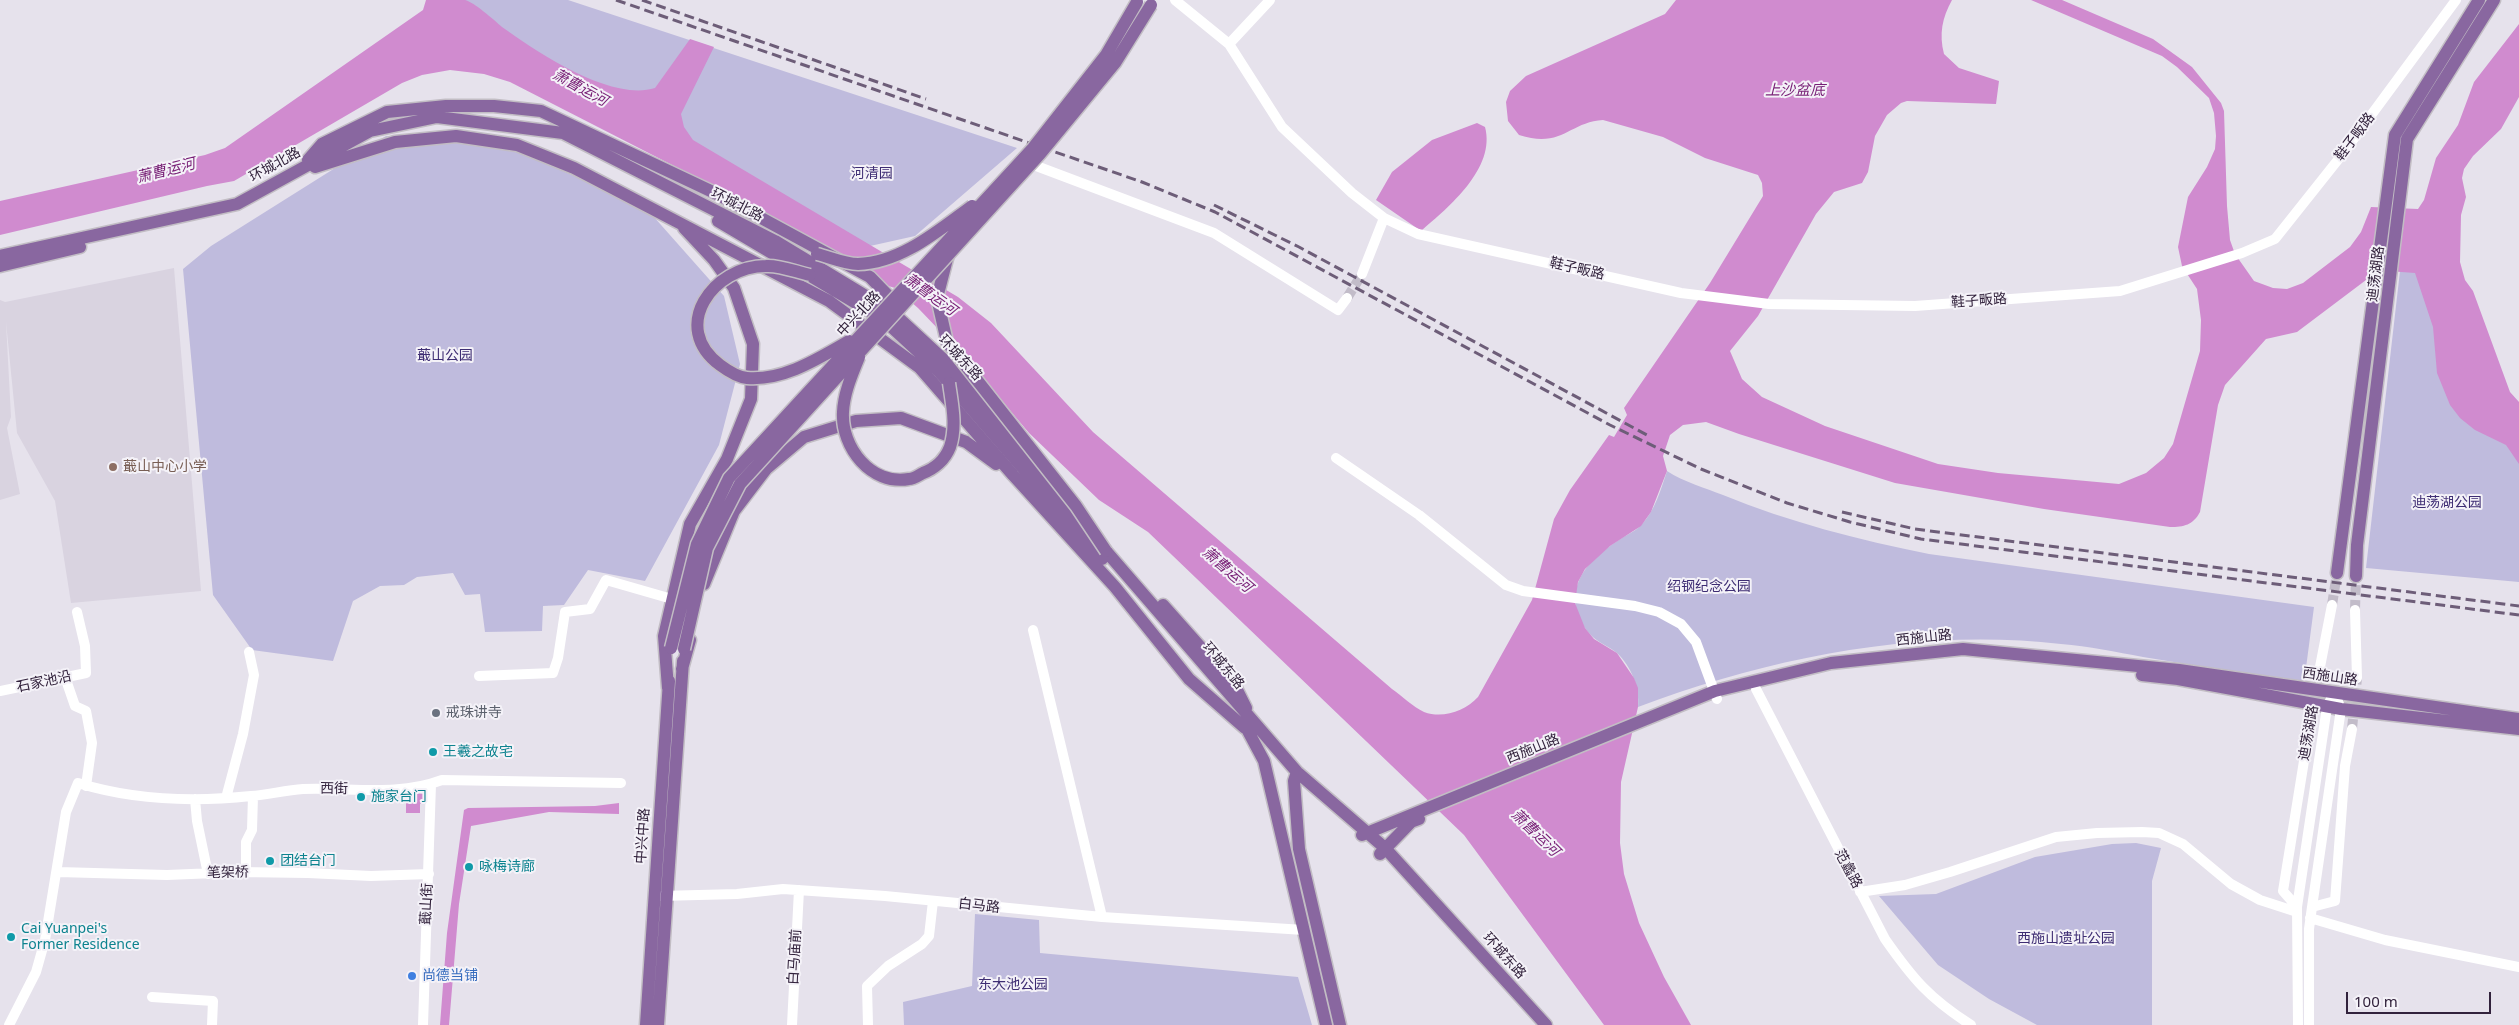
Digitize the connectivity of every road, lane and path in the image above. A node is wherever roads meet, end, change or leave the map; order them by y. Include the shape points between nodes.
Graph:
1 (1175, 0) edge
2 (1270, 0) edge
3 (2456, 0) edge
4 (2479, 0) edge
5 (2494, 0) edge
6 (1138, 1) edge
7 (1152, 2) edge
8 (1228, 44) junction
9 (563, 133) junction
10 (1031, 164) junction
11 (304, 168) junction
12 (996, 188) junction
13 (1384, 218) junction
14 (675, 219) junction
15 (772, 245) junction
16 (0, 256) edge
17 (948, 256) junction
18 (0, 266) edge
19 (1362, 274) tunnel mouth
20 (810, 275) junction
21 (1347, 298) tunnel mouth
22 (887, 316) junction
23 (860, 335) junction
24 (863, 349) junction
25 (950, 383) junction
26 (1336, 458) dead end
27 (1012, 475) junction
28 (1106, 551) junction
29 (2337, 573) tunnel mouth
30 (2356, 576) tunnel mouth
31 (672, 598) junction
32 (2332, 605) tunnel mouth
33 (2354, 610) tunnel mouth
34 (77, 612) dead end
35 (1033, 630) dead end
36 (677, 649) junction
37 (249, 652) dead end
38 (682, 669) junction
39 (2319, 672) tunnel mouth
40 (478, 676) dead end
41 (1208, 677) junction
42 (65, 678) junction
43 (2357, 678) tunnel mouth
44 (668, 688) junction
45 (1756, 689) junction
46 (0, 691) edge
47 (2334, 692) junction
48 (1711, 697) junction
49 (2327, 707) junction
50 (2341, 710) junction
51 (2519, 719) edge
52 (1249, 728) junction
53 (2352, 729) tunnel mouth
54 (2519, 729) edge
55 (2308, 730) tunnel mouth
56 (1295, 776) junction
57 (620, 783) dead end
58 (82, 784) junction
59 (431, 784) junction
60 (253, 796) junction
61 (226, 798) junction
62 (195, 799) junction
63 (1410, 819) junction
64 (1363, 834) junction
65 (1382, 851) junction
66 (58, 872) junction
67 (246, 873) junction
68 (208, 874) junction
69 (429, 874) junction
70 (798, 890) junction
71 (1860, 892) junction
72 (660, 896) junction
73 (933, 901) junction
74 (2297, 909) junction
75 (2311, 912) junction
76 (1102, 917) junction
77 (1304, 930) junction
78 (2519, 967) edge
79 (152, 997) dead end
80 (9, 1025) edge
81 (212, 1025) edge
82 (423, 1025) edge
83 (646, 1025) edge
84 (658, 1025) edge
85 (792, 1025) edge
86 (868, 1025) edge
87 (1326, 1025) edge
88 (1340, 1025) edge
89 (1535, 1025) edge
90 (1546, 1025) edge
91 (1972, 1025) edge
92 (2298, 1025) edge
93 (2309, 1025) edge

1 - 8 street, 鞋子畈路
2 - 8 street
3 - 13 street, 鞋子畈路 via 2341,156 2275,239 2242,253 2120,291 1915,306 1770,304 1681,292 1418,234
4 - 29 main road, 迪荡湖路 via 2395,135
5 - 30 main road, 迪荡湖路 via 2408,139
6 - 12 main road, 中兴北路, bridge via 1106,55 1033,148
7 - 10 main road, 中兴北路, bridge via 1115,63
8 - 13 street, 鞋子畈路 via 1282,127 1352,193
9 - 11 main road, 环城北路 via 438,117 370,131
9 - 12 main road, bridge via 670,180 817,254 857,264 882,260 924,241
9 - 15 main road, 环城北路
10 - 17 main road, 中兴北路, bridge
10 - 21 street via 1214,233 1338,310
11 - 14 main road via 395,142 465,138 517,145 574,168
11 - 16 main road, 环城北路 via 237,204
11 - 18 main road, 环城北路 via 239,209
11 - 52 main road via 322,144 387,112 446,106 494,106 541,112 715,192 870,277 1054,470 1099,533 1235,686
12 - 23 main road, 中兴北路, bridge
13 - 19 street
14 - 27 main road via 829,301 920,368
14 - 31 main road via 714,260 734,288 753,344 751,399 727,459 690,524
15 - 20 main road, 环城北路, bridge
15 - 22 main road, 环城北路
17 - 24 main road, 中兴北路, bridge
17 - 28 main road, bridge via 937,298 947,342 1076,506
20 - 22 main road, 环城北路
20 - 23 main road, bridge via 767,266 745,268 727,276 708,292 697,324 699,340 711,358 729,372 747,378 777,375 804,366
22 - 25 main road, 环城东路
22 - 28 main road, 环城东路, bridge via 944,360
23 - 36 main road, 中兴北路, bridge via 729,478 697,544
24 - 25 main road, bridge via 846,390 843,413 846,434 858,461 883,477 909,480 935,468 949,449 955,426
24 - 36 main road, 中兴北路, bridge via 740,484 707,548
25 - 41 main road, 环城东路
26 - 48 street via 1419,515 1506,585 1523,591 1635,606 1659,612 1681,624 1696,642
27 - 38 main road via 966,442 901,418 856,421 804,437 766,469 734,511 706,574
27 - 52 main road via 1115,587 1189,679
28 - 41 main road, 环城东路
31 - 40 street via 606,580 590,609 565,612 553,673
31 - 44 main road via 664,636
32 - 39 street
33 - 43 street
34 - 42 street, 石家池沿 via 85,646 86,673
35 - 76 street
36 - 38 main road, 中兴中路
36 - 44 main road, 中兴中路
37 - 61 street via 254,674
38 - 72 main road, 中兴中路
41 - 52 main road, 环城东路
42 - 46 street, 石家池沿
42 - 58 street via 75,706 86,711 92,743
44 - 72 main road, 中兴中路
45 - 48 main road, 西施山路
45 - 49 main road, 西施山路 via 1832,669 1963,655 2178,679
45 - 71 street, 范蠡路
47 - 48 main road, 西施山路 via 2179,670 1963,649 1831,663
47 - 49 street, 迪荡湖路
47 - 50 street, 迪荡湖路
47 - 51 main road, 西施山路
48 - 63 main road, 西施山路
49 - 50 main road, 西施山路
49 - 74 street, 迪荡湖路
50 - 54 main road, 西施山路
50 - 75 street, 迪荡湖路
52 - 56 main road, 环城东路
52 - 77 main road via 1264,761
53 - 75 street via 2345,766 2335,901
55 - 74 street, 迪荡湖路 via 2283,892
56 - 64 main road, 环城东路
56 - 88 main road via 1299,849
57 - 59 street, 西街 via 448,780
58 - 62 street, 西街 via 109,792
58 - 66 street via 66,812
59 - 60 street, 西街 via 393,790 303,789
59 - 69 street, 蕺山街
60 - 61 street, 西街
60 - 67 street via 252,830 246,842
61 - 62 street, 西街
62 - 68 street
63 - 64 main road, 西施山路
63 - 65 main road, 西施山路
64 - 65 main road, 环城东路
65 - 89 main road, 环城东路
65 - 90 main road, 环城东路
66 - 68 street, 笔架桥
66 - 80 street via 36,972
67 - 68 street, 笔架桥
67 - 69 street, 笔架桥
69 - 82 street, 蕺山街
70 - 72 street, 白马路
70 - 73 street, 白马路
70 - 85 street, 白马庙前
71 - 74 street via 1932,878 2056,837 2142,832 2159,833 2183,844 2231,884 2260,900
71 - 91 street, 范蠡路 via 1885,939 1911,976 1941,1005
72 - 83 main road, 中兴中路
72 - 84 main road, 中兴中路
73 - 76 street, 白马路
73 - 86 street via 929,936 867,986
74 - 92 street, 迪荡湖路
75 - 78 street via 2385,940
75 - 93 street, 迪荡湖路 via 2308,929
76 - 77 street, 白马路
77 - 87 main road
79 - 81 street via 213,1001

